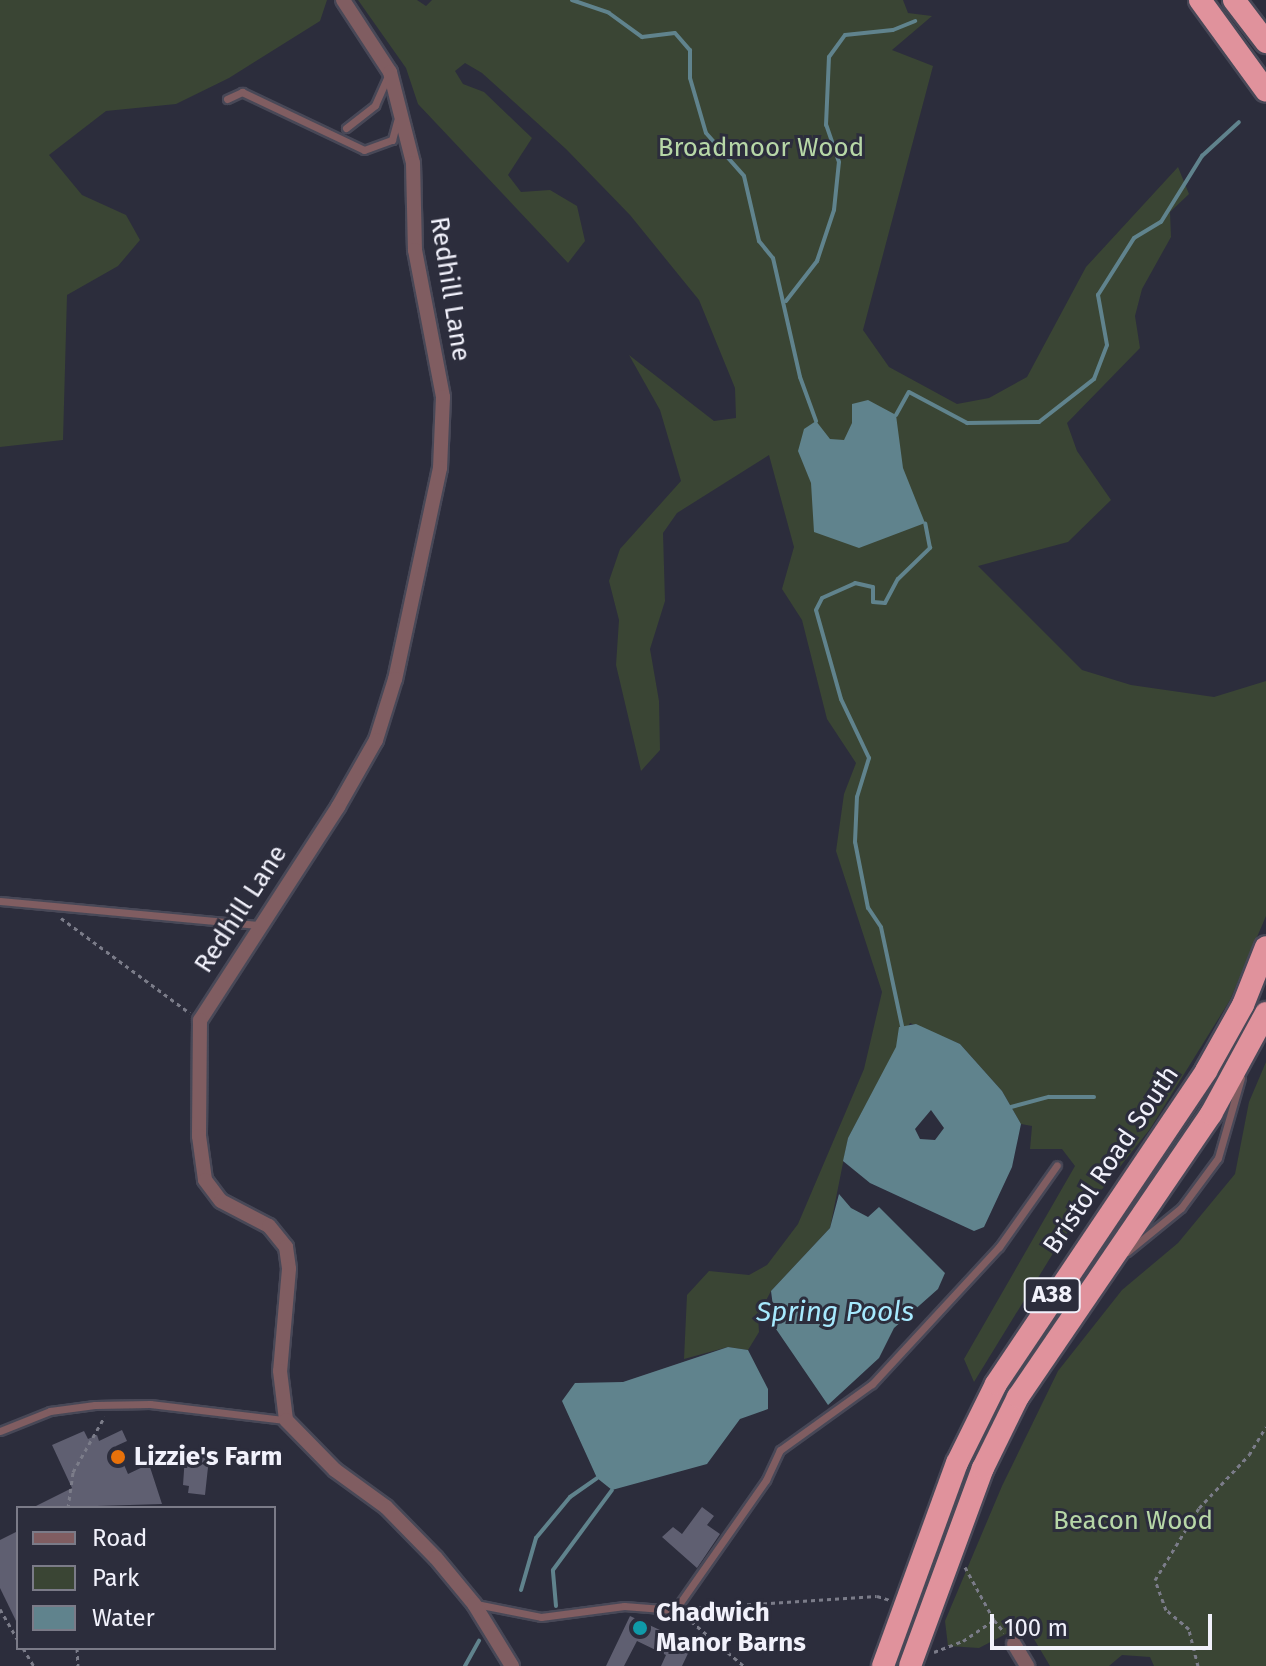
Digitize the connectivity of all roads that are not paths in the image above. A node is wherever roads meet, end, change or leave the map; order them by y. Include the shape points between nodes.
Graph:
1 (343, 0) edge
2 (1200, 0) edge
3 (1234, 0) edge
4 (1266, 42) edge
5 (390, 72) junction
6 (1266, 91) edge
7 (227, 99) dead end
8 (399, 107) junction
9 (346, 128) dead end
10 (0, 901) edge
11 (257, 925) junction
12 (1266, 947) edge
13 (1266, 1013) edge
14 (1246, 1056) junction
15 (1057, 1165) dead end
16 (1097, 1275) junction
17 (286, 1420) junction
18 (0, 1431) edge
19 (474, 1604) junction
20 (1014, 1644) road end
21 (913, 1658) edge
22 (512, 1666) edge
23 (883, 1666) edge
24 (1027, 1666) edge

1 - 5 street, Redhill Lane
2 - 6 highway
3 - 4 highway
5 - 8 street, Redhill Lane
5 - 9 lane via 375,105
7 - 8 lane via 242,92 364,150 392,140
8 - 11 street, Redhill Lane via 413,163 415,250 443,397 440,468 395,679 376,740 338,807
10 - 11 lane
11 - 17 street, Redhill Lane via 200,1020 196,1069 205,1180 221,1201 269,1226 286,1247 280,1371
12 - 23 highway, Bristol Road South / A38 via 1243,1005 1206,1071 996,1384 957,1463
13 - 14 highway, Bristol Road South / A38
14 - 16 highway, Bristol Road South / A38
14 - 16 lane via 1228,1134 1205,1178 1164,1223
15 - 19 lane via 999,1247 872,1384 780,1450 766,1480 675,1610 624,1606 541,1617
16 - 21 highway, Bristol Road South / A38 via 997,1439
17 - 18 lane via 150,1404 112,1405 50,1411
17 - 19 street via 335,1470 386,1507
19 - 22 street
20 - 24 street

